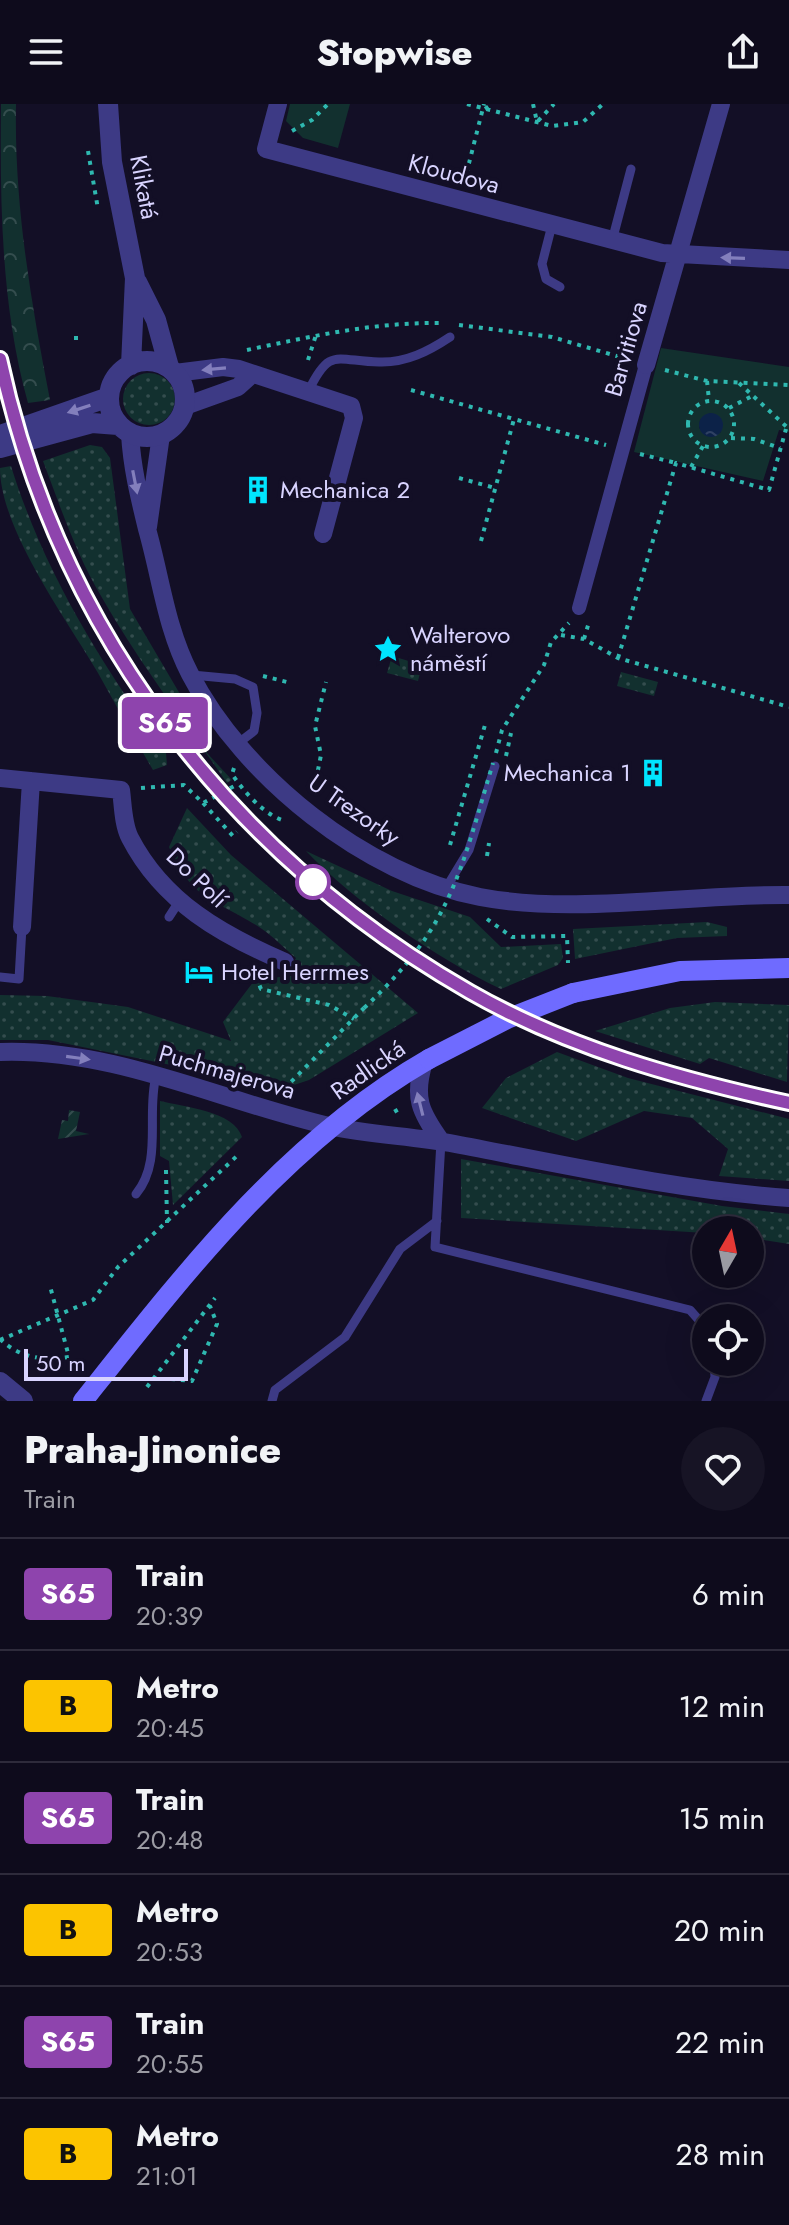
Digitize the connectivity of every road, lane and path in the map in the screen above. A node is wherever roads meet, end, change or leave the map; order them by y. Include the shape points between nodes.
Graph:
1 (108, 104) edge
2 (278, 104) edge
3 (328, 104) edge
4 (467, 104) edge
5 (492, 104) edge
6 (533, 104) edge
7 (554, 104) edge
8 (603, 104) edge
9 (721, 104) edge
10 (484, 106) edge
11 (537, 122) junction
12 (274, 151) junction
13 (631, 169) dead end
14 (459, 200) junction
15 (552, 225) junction
16 (612, 241) junction
17 (676, 256) junction
18 (789, 260) edge
19 (135, 278) junction
20 (560, 287) dead end
21 (316, 335) dead end
22 (450, 337) dead end
23 (74, 338) dead end
24 (81, 338) dead end
25 (131, 365) junction
26 (650, 366) junction
27 (300, 369) dead end
28 (172, 370) junction
29 (251, 375) junction
30 (707, 381) junction
31 (739, 383) junction
32 (789, 385) edge
33 (411, 390) dead end
34 (308, 392) junction
35 (752, 396) junction
36 (109, 397) junction
37 (709, 400) junction
38 (185, 406) junction
39 (729, 408) junction
40 (514, 419) junction
41 (124, 429) junction
42 (787, 429) edge
43 (0, 435) edge
44 (161, 435) junction
45 (731, 438) junction
46 (703, 446) junction
47 (612, 447) dead end
48 (0, 448) edge
49 (780, 448) junction
50 (634, 452) dead end
51 (676, 463) junction
52 (691, 467) junction
53 (459, 478) dead end
54 (495, 488) junction
55 (148, 529) junction
56 (323, 534) dead end
57 (481, 541) dead end
58 (579, 608) joint
59 (561, 635) junction
60 (618, 658) junction
61 (191, 675) junction
62 (279, 680) dead end
63 (326, 682) dead end
64 (291, 683) dead end
65 (789, 707) edge
66 (485, 725) dead end
67 (237, 744) junction
68 (494, 765) junction
69 (232, 774) dead end
70 (0, 778) edge
71 (31, 781) junction
72 (238, 784) junction
73 (121, 790) junction
74 (314, 790) dead end
75 (203, 803) junction
76 (288, 821) dead end
77 (237, 832) dead end
78 (450, 845) dead end
79 (446, 888) junction
80 (789, 895) edge
81 (180, 900) junction
82 (482, 915) dead end
83 (169, 917) dead end
84 (22, 927) joint
85 (241, 943) junction
86 (285, 962) dead end
87 (568, 963) dead end
88 (789, 968) edge
89 (0, 977) edge
90 (354, 1019) junction
91 (0, 1052) edge
92 (427, 1061) junction
93 (156, 1076) junction
94 (285, 1088) dead end
95 (395, 1109) dead end
96 (399, 1116) dead end
97 (332, 1127) junction
98 (441, 1141) junction
99 (239, 1154) dead end
100 (165, 1164) dead end
101 (136, 1194) dead end
102 (789, 1198) edge
103 (437, 1221) junction
104 (167, 1223) junction
105 (50, 1286) dead end
106 (215, 1298) dead end
107 (210, 1306) junction
108 (692, 1312) edge
109 (56, 1314) junction
110 (0, 1340) edge
111 (715, 1376) edge
112 (171, 1379) dead end
113 (0, 1382) edge
114 (147, 1387) dead end
115 (23, 1401) edge
116 (83, 1401) edge
117 (272, 1401) edge
118 (706, 1401) edge

1 - 19 street, Klikatá via 112,162
2 - 12 street via 266,149
3 - 12 path
4 - 10 path
5 - 10 path
6 - 11 path
7 - 11 path
8 - 11 path via 583,122
9 - 17 street, Barvitiova
10 - 11 path
10 - 14 path
12 - 14 street, Kloudova
13 - 16 lane
14 - 15 street, Kloudova
15 - 16 street, Kloudova
15 - 20 lane via 542,264 546,279
16 - 17 street, Kloudova
18 -> 17 street, Kloudova
17 - 26 street, Barvitiova
19 - 25 street, Klikatá
19 - 28 street, Klikatá
21 - 27 path via 307,364
22 - 34 lane via 413,357 381,363 331,359 321,365
23 - 24 path
25 - 28 street via 148,361
25 - 36 street via 118,375
26 - 30 path
26 - 58 street, Barvitiova
29 -> 28 street via 223,367
28 - 38 street, Klikatá via 182,383
29 - 34 street
29 - 38 street via 238,387
30 - 31 path
30 - 37 path
31 - 32 path
31 - 35 path
33 - 40 path
34 - 56 street via 347,404 354,414
35 - 39 path
35 - 42 path
36 - 41 street
36 -> 43 street
37 - 39 path
37 - 46 path via 696,406 688,424 692,437
38 - 44 street via 172,429
39 - 45 path via 735,425
40 - 47 path
40 - 54 path
41 - 44 street via 151,438
41 - 48 street via 92,423
41 -> 55 street, U Trezorky
42 - 49 path
44 - 55 street, U Trezorky
45 - 46 path via 715,447
45 - 49 path
46 - 52 path
49 - 52 path via 769,490
50 - 51 path
51 - 52 path
51 - 60 path
53 - 54 path
54 - 57 path
55 - 61 street, U Trezorky via 164,605
58 - 59 path
59 - 60 path via 584,639
59 - 68 path via 551,642 544,665 502,730
60 - 65 path
61 - 67 street, U Trezorky
61 - 67 lane via 235,679 253,687 254,731
62 - 64 path
63 - 74 path via 315,726 321,755
66 - 78 path
67 - 79 street, U Trezorky via 348,841 393,868
68 - 79 lane via 469,850
68 - 90 path, bridge via 466,861 446,907 404,968
69 - 72 path
70 - 71 street
71 - 73 street
71 - 84 street
72 - 75 path
72 - 76 path via 276,819
73 - 75 path via 184,785
73 - 81 street, Do Polí via 128,836
75 - 77 path via 233,836
79 - 80 street, U Trezorky via 526,903
81 - 83 lane
81 - 85 street, Do Polí via 203,922
82 - 87 path via 512,937 567,936
84 - 89 lane via 19,979
85 - 86 street, Do Polí
85 - 90 path via 261,989 329,1005
88 - 92 main road, Radlická, bridge via 680,971 573,993 507,1019
90 - 94 path
91 -> 93 street, Puchmajerova via 79,1058
92 - 97 main road, Radlická
98 -> 92 street via 420,1112 417,1098
93 - 97 street, Puchmajerova
93 - 101 lane via 151,1160
95 - 96 path
97 - 98 street, Puchmajerova
97 - 116 main road, Radlická via 260,1192 193,1265
98 - 102 street, Puchmajerova via 715,1193
98 - 103 lane
99 - 104 path
100 - 104 path
103 - 108 lane via 435,1247
103 - 117 lane via 400,1249 345,1337 275,1390
104 - 109 path via 118,1267 93,1300
105 - 109 path
106 - 107 path
107 - 112 path via 217,1324 192,1381
107 - 114 path
109 - 110 path
109 - 110 path via 69,1357 47,1360 14,1352
111 - 118 lane
113 - 115 street

